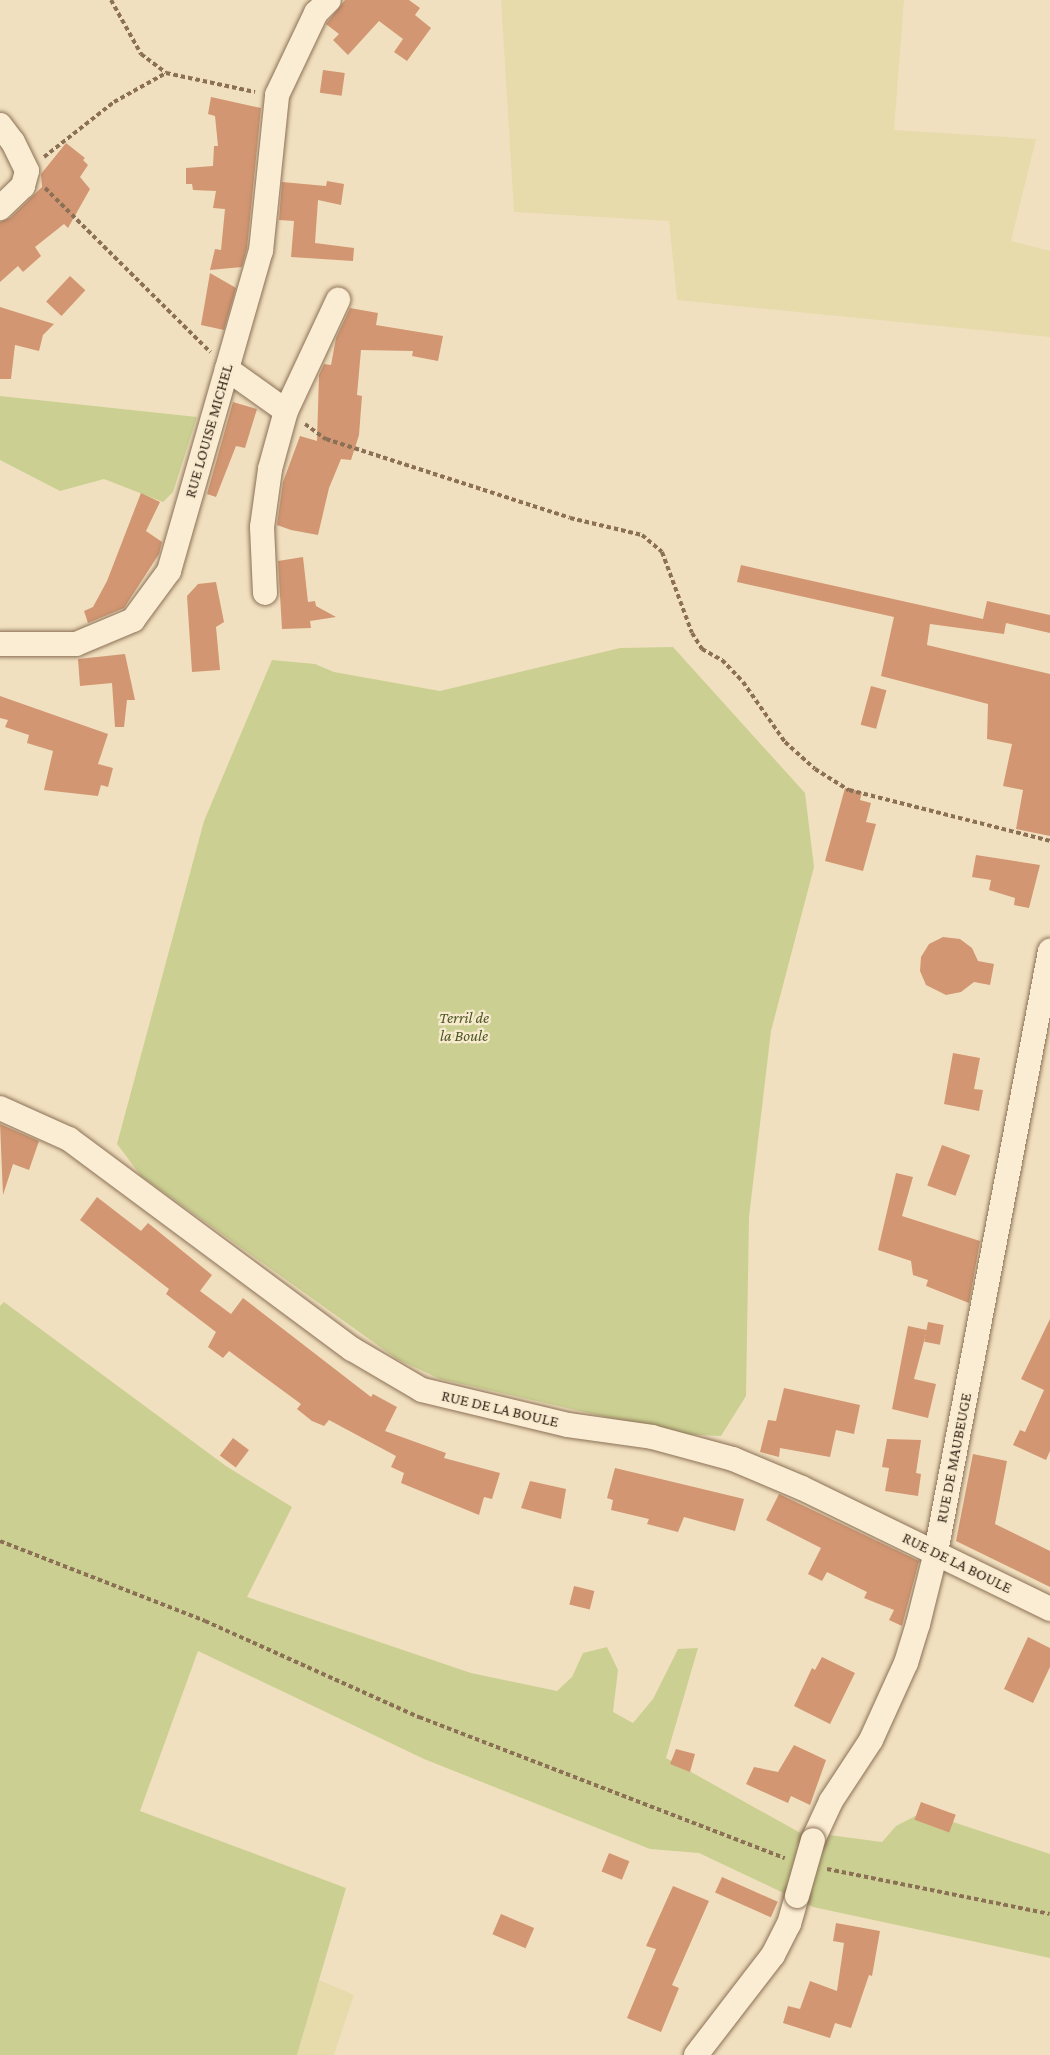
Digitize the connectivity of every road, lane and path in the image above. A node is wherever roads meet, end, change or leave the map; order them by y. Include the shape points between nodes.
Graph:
1 (111, 0) edge
2 (329, 0) edge
3 (166, 73) junction
4 (277, 95) junction
5 (0, 125) edge
6 (27, 171) junction
7 (0, 208) edge
8 (338, 300) dead end
9 (227, 369) junction
10 (286, 411) junction
11 (265, 593) dead end
12 (0, 644) edge
13 (1050, 841) edge
14 (1050, 951) edge
15 (0, 1108) edge
16 (0, 1541) edge
17 (936, 1552) junction
18 (1050, 1609) edge
19 (788, 1859) dead end
20 (820, 1867) dead end
21 (1050, 1914) edge
22 (696, 2055) edge

1 - 3 path via 141,54
2 - 4 street, RUE LOUISE MICHEL via 316,13
3 - 4 path via 223,88
3 - 6 path via 114,102
4 - 9 street, RUE LOUISE MICHEL via 261,251
5 - 6 street via 14,142
6 - 7 street via 23,186
6 - 9 path
8 - 10 street
9 - 10 street
9 - 12 street, RUE LOUISE MICHEL via 169,571 133,620 76,644
10 - 11 street via 270,469 262,527
10 - 13 path via 326,439 570,518 642,535 662,552 692,633 702,649 722,660 743,682 785,742 815,770 849,790
14 - 17 street, RUE DE MAUBEUGE
15 - 17 street, RUE DE LA BOULE via 69,1139 352,1349 422,1390 544,1420 652,1437 733,1460
16 - 19 path via 205,1621 419,1717
17 - 18 street, RUE DE LA BOULE
17 - 22 street, RUE DE MAUBEUGE, bridge via 906,1663 871,1740 831,1801 813,1840 789,1924 773,1955
20 - 21 path

